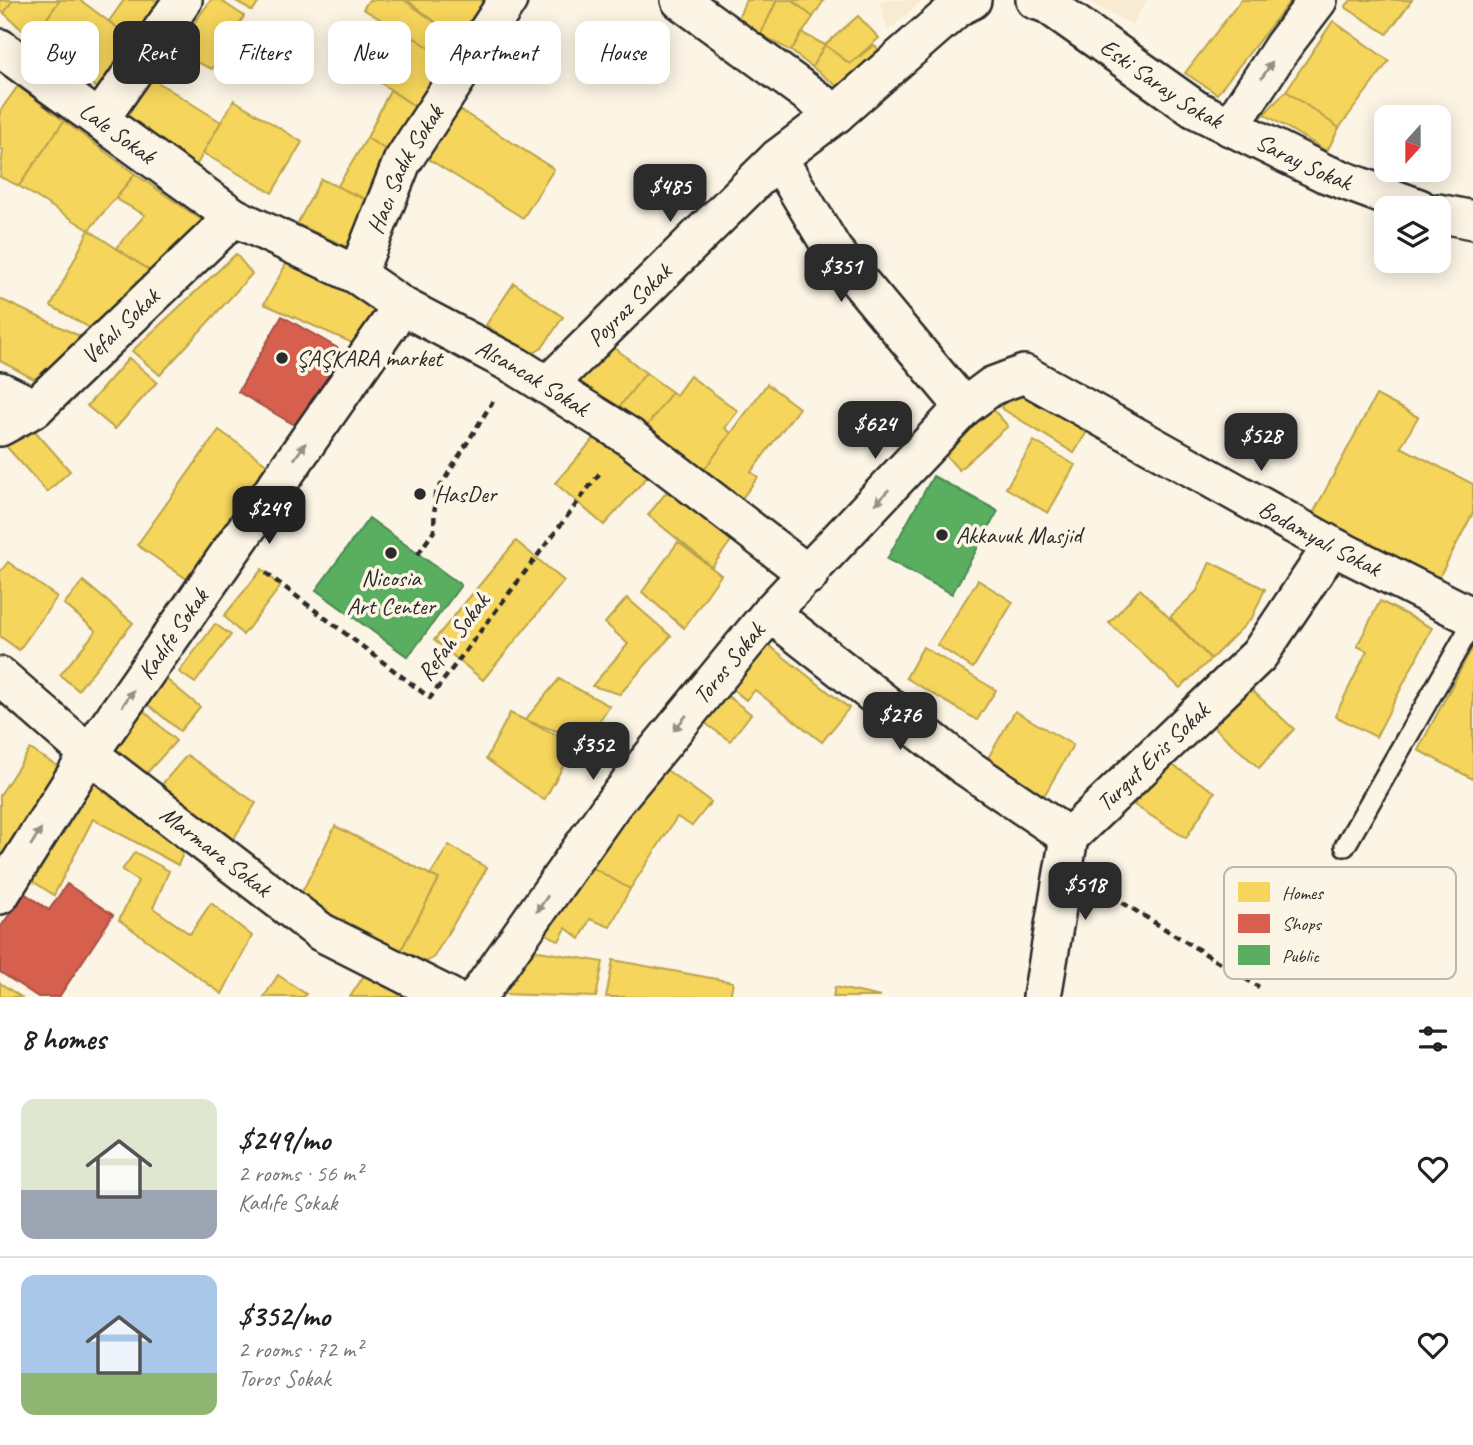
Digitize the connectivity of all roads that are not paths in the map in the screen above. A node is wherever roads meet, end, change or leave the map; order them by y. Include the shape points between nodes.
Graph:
1 (183, 0) edge
2 (508, 0) edge
3 (680, 0) edge
4 (1035, 0) edge
5 (1318, 0) edge
6 (962, 2) edge
7 (0, 48) edge
8 (836, 114) junction
9 (100, 119) junction
10 (1230, 127) junction
11 (778, 158) junction
12 (1386, 196) edge
13 (1451, 216) edge
14 (234, 217) junction
15 (1473, 220) edge
16 (357, 275) junction
17 (402, 306) junction
18 (1024, 374) joint
19 (548, 385) junction
20 (0, 391) edge
21 (964, 407) junction
22 (35, 408) junction
23 (0, 427) edge
24 (1332, 546) junction
25 (809, 575) junction
26 (770, 613) junction
27 (1473, 617) edge
28 (1473, 622) edge
29 (0, 676) edge
30 (89, 754) junction
31 (1345, 846) dead end
32 (1067, 852) junction
33 (0, 895) edge
34 (450, 997) edge
35 (477, 997) edge
36 (1042, 997) edge

1 - 9 street
2 - 16 street, Hacı Sadık Sokak via 402,162
3 - 8 street
4 - 10 street, Eski Saray Sokak via 1195,109
10 -> 5 street, Eski Saray Sokak
6 - 8 street
7 - 9 street, Lale Sokak
8 - 11 street, Poyraz Sokak
9 - 14 street, Lale Sokak
10 - 12 street, Saray Sokak via 1324,173
11 - 19 street, Poyraz Sokak
11 - 21 street via 833,250
13 - 15 street
14 - 16 street, Alsancak Sokak
14 - 22 street, Vefalı Sokak
16 - 17 street, Alsancak Sokak
17 - 19 street, Alsancak Sokak
30 -> 17 street, Kadıfe Sokak
18 - 21 street, Toros Sokak via 992,386
18 - 24 street, Bodamyalı Sokak
19 - 25 street, Alsancak Sokak via 628,436
20 - 22 street
21 -> 25 street, Toros Sokak
22 - 23 street, Vefalı Sokak
24 - 27 street, Bodamyalı Sokak
24 - 32 street, Turgut Eris Sokak via 1259,655
25 - 26 street, Toros Sokak
26 - 32 street
26 -> 35 street, Toros Sokak via 612,805
28 - 31 lane
29 - 30 street, Marmara Sokak
33 -> 30 street, Kadıfe Sokak
30 - 34 street, Marmara Sokak via 321,932
32 - 36 street

